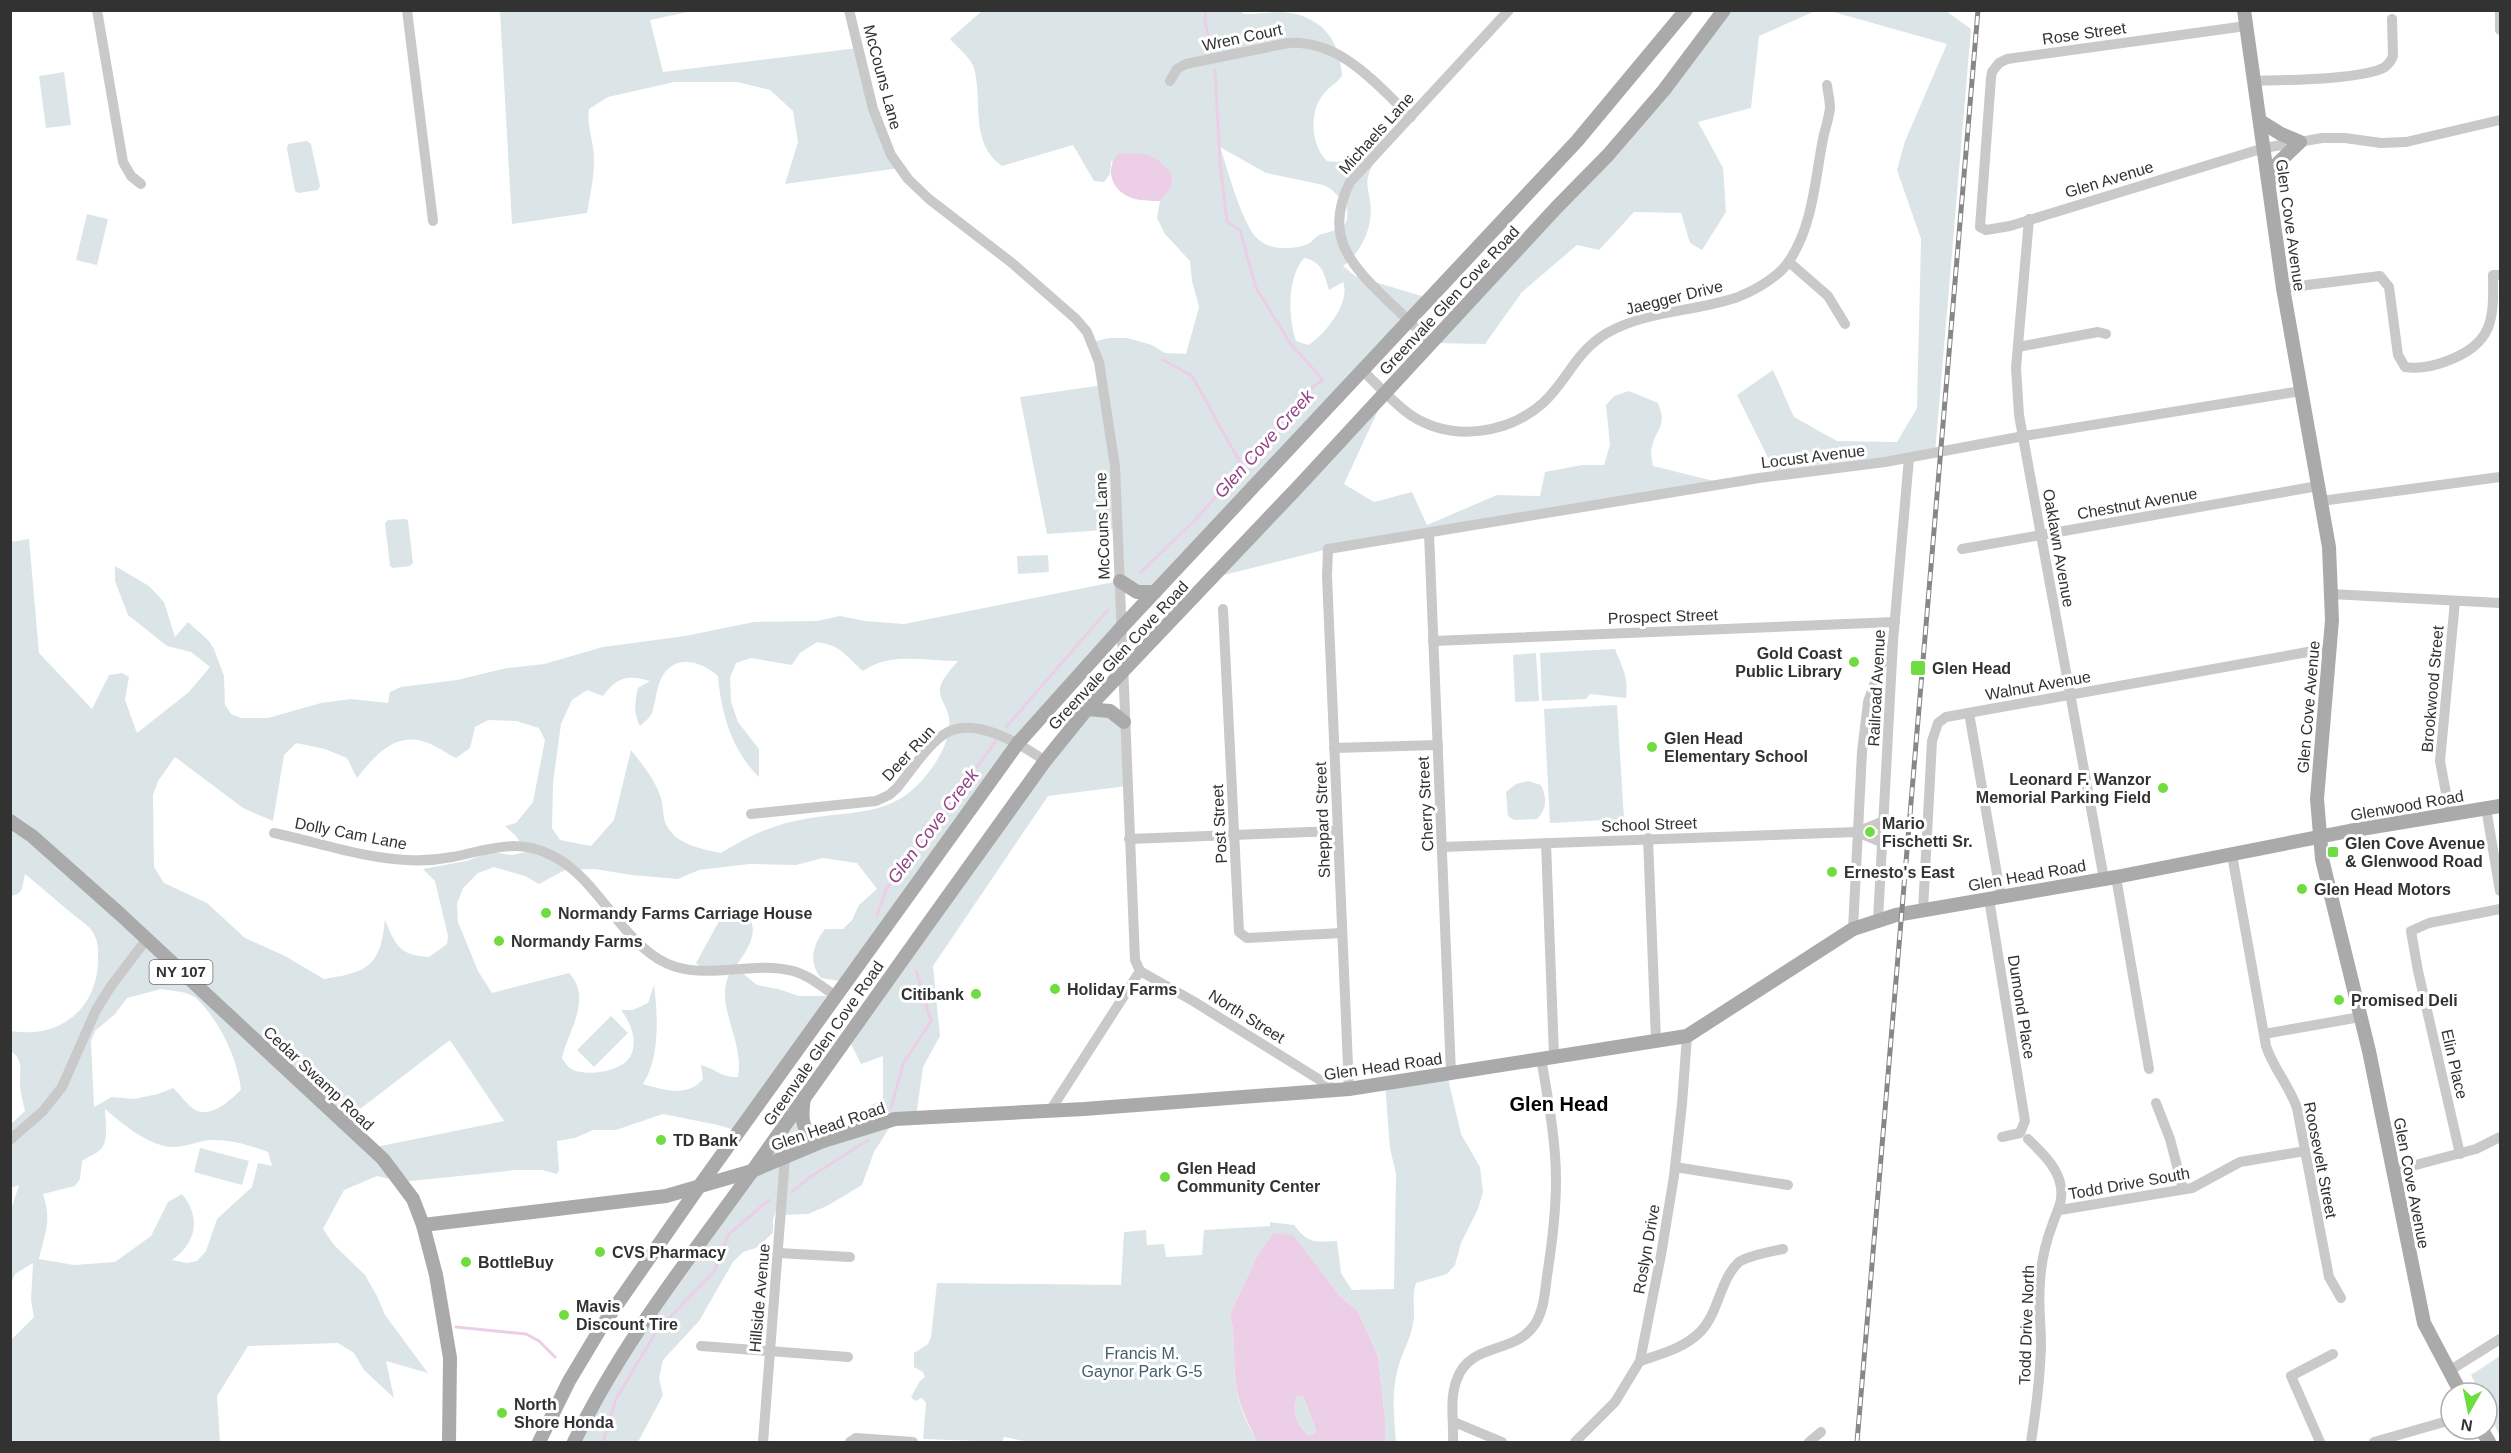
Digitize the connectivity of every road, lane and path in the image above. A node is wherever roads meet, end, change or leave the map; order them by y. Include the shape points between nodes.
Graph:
1 (97, 10) edge
2 (407, 10) edge
3 (849, 10) edge
4 (1509, 10) edge
5 (1686, 10) edge
6 (1724, 10) edge
7 (2244, 10) edge
8 (2500, 10) edge
9 (2392, 19) dead end
10 (2246, 26) junction
11 (2500, 30) edge
12 (1170, 81) dead end
13 (2254, 81) junction
14 (1827, 86) dead end
15 (1411, 117) junction
16 (2500, 120) edge
17 (2260, 121) junction
18 (2300, 142) junction
19 (2264, 148) junction
20 (2269, 182) junction
21 (141, 184) dead end
22 (1982, 210) joint
23 (2029, 219) junction
24 (433, 221) dead end
25 (1789, 262) junction
26 (2500, 274) edge
27 (2283, 288) junction
28 (1408, 320) junction
29 (1845, 324) dead end
30 (2106, 334) dead end
31 (1432, 343) junction
32 (2018, 347) junction
33 (1362, 370) junction
34 (2301, 391) junction
35 (1386, 393) junction
36 (2024, 436) junction
37 (1908, 458) junction
38 (2500, 477) edge
39 (2318, 486) junction
40 (2321, 501) junction
41 (1429, 533) junction
42 (2042, 535) junction
43 (1328, 549) joint
44 (1962, 549) dead end
45 (1120, 580) junction
46 (1155, 592) junction
47 (2331, 594) junction
48 (2455, 601) junction
49 (2500, 603) edge
50 (1223, 609) dead end
51 (1895, 622) junction
52 (1122, 627) junction
53 (1433, 641) junction
54 (1893, 641) junction
55 (2330, 648) junction
56 (1122, 674) junction
57 (2071, 695) junction
58 (1087, 709) junction
59 (1969, 712) junction
60 (1124, 722) junction
61 (1018, 743) junction
62 (1438, 745) junction
63 (1334, 748) junction
64 (1045, 761) junction
65 (2500, 806) edge
66 (2486, 808) junction
67 (751, 814) dead end
68 (2450, 814) junction
69 (10, 821) edge
70 (1884, 821) junction
71 (1337, 831) junction
72 (1857, 832) junction
73 (274, 833) dead end
74 (1235, 835) junction
75 (2320, 837) junction
76 (1648, 838) junction
77 (1129, 839) junction
78 (1546, 843) junction
79 (1883, 843) junction
80 (1442, 847) junction
81 (2232, 855) junction
82 (2110, 878) junction
83 (2500, 891) edge
84 (1995, 898) junction
85 (2500, 909) edge
86 (1923, 910) junction
87 (1878, 920) junction
88 (1852, 929) junction
89 (1342, 933) junction
90 (147, 940) junction
91 (1140, 971) junction
92 (836, 996) junction
93 (2360, 1017) junction
94 (2264, 1034) junction
95 (1687, 1036) junction
96 (1656, 1041) junction
97 (1547, 1057) junction
98 (2149, 1069) dead end
99 (1451, 1074) junction
100 (1342, 1090) junction
101 (805, 1095) junction
102 (2156, 1103) dead end
103 (1050, 1111) junction
104 (2002, 1137) dead end
105 (2500, 1137) edge
106 (2028, 1139) dead end
107 (10, 1140) edge
108 (823, 1142) junction
109 (2305, 1151) junction
110 (2460, 1154) junction
111 (785, 1157) junction
112 (1675, 1167) junction
113 (752, 1170) junction
114 (2393, 1171) junction
115 (1788, 1185) dead end
116 (698, 1188) junction
117 (2183, 1189) junction
118 (2060, 1210) junction
119 (423, 1225) junction
120 (1783, 1249) dead end
121 (778, 1253) junction
122 (850, 1257) dead end
123 (2341, 1298) dead end
124 (2500, 1339) edge
125 (701, 1346) dead end
126 (769, 1353) junction
127 (2333, 1354) dead end
128 (848, 1357) dead end
129 (1640, 1361) junction
130 (2449, 1371) junction
131 (2454, 1381) edge
132 (1454, 1422) junction
133 (2439, 1424) edge
134 (1821, 1432) dead end
135 (449, 1443) edge
136 (539, 1443) edge
137 (574, 1443) edge
138 (763, 1443) edge
139 (850, 1443) edge
140 (913, 1443) edge
141 (1453, 1443) edge
142 (1502, 1443) edge
143 (1575, 1443) edge
144 (1809, 1443) edge
145 (2031, 1443) edge
146 (2320, 1443) edge
147 (2374, 1443) edge

1 - 21 street via 123,162
2 - 24 street
3 - 45 street, McCouns Lane via 873,109 891,155 908,179 1057,300 1092,342 1099,362 1115,466
4 - 15 street, Michaels Lane
5 - 28 main road, Greenvale Glen Cove Road via 1577,141
6 - 31 main road, Greenvale Glen Cove Road via 1664,90 1608,154
7 - 10 main road, Glen Cove Avenue
8 - 11 street
9 - 13 street via 2392,56 2383,68 2325,77
10 - 13 main road, Glen Cove Avenue
10 - 22 street, Rose Street via 2050,52 1999,63 1991,78
12 - 15 street, Wren Court via 1177,69 1186,64 1304,42 1341,55
13 - 17 main road, Glen Cove Avenue
14 - 25 street, Jaegger Drive via 1830,109 1814,190 1804,233
15 - 28 street, Michaels Lane via 1350,182 1338,220 1348,259
16 - 18 street, Glen Avenue via 2406,142 2344,138
17 - 18 main road
17 - 19 main road, Glen Cove Avenue
18 - 19 street, Glen Avenue
18 - 20 main road via 2278,163
19 - 20 main road, Glen Cove Avenue
19 - 23 street, Glen Avenue
20 - 27 main road, Glen Cove Avenue
22 - 23 street, Glen Avenue via 1980,227 1986,230
23 - 32 street, Oaklawn Avenue
25 - 29 street via 1828,296
25 - 35 street, Jaegger Drive via 1759,286 1737,297 1644,318 1608,333 1576,358 1544,402 1501,427 1464,432 1442,428 1413,416
26 - 27 street via 2493,276 2492,318 2481,341 2462,355 2414,368 2405,367 2398,356 2389,287 2380,276
27 - 34 main road, Glen Cove Avenue
28 - 31 street, Michaels Lane
28 - 33 main road, Greenvale Glen Cove Road
30 - 32 street via 2098,332
31 - 35 main road, Greenvale Glen Cove Road
32 - 36 street, Oaklawn Avenue via 2016,384
33 - 35 street, Jaegger Drive
33 - 46 main road, Greenvale Glen Cove Road
34 - 36 street, Locust Avenue
34 - 39 main road, Glen Cove Avenue
35 - 56 main road, Greenvale Glen Cove Road
36 - 37 street, Locust Avenue
36 - 42 street, Oaklawn Avenue
37 - 41 street, Locust Avenue via 1759,478
37 - 51 street, Railroad Avenue
38 - 40 street
39 - 40 main road, Glen Cove Avenue
39 - 42 street, Chestnut Avenue
40 - 47 main road, Glen Cove Avenue via 2329,547
41 - 43 street, Locust Avenue
41 - 53 street, Cherry Street
42 - 44 street, Chestnut Avenue
42 - 57 street, Oaklawn Avenue
43 - 63 street, Sheppard Street
45 - 46 main road via 1137,592
45 - 52 street, McCouns Lane
46 - 52 main road, Greenvale Glen Cove Road
47 - 48 street
47 - 55 main road, Glen Cove Avenue
48 - 49 street
48 - 68 street, Brookwood Street via 2440,761
50 - 74 street, Post Street
51 - 53 street, Prospect Street
51 - 54 street, Railroad Avenue
52 - 56 street, McCouns Lane
52 - 61 main road, Greenvale Glen Cove Road
53 - 62 street, Cherry Street
54 - 70 street, Railroad Avenue
54 - 72 street via 1868,702
55 - 57 street, Walnut Avenue
55 - 75 main road, Glen Cove Avenue via 2317,799
56 - 58 main road, Greenvale Glen Cove Road
56 - 60 street, McCouns Lane
57 - 59 street, Walnut Avenue
57 - 82 street, Oaklawn Avenue
58 - 60 main road via 1110,711
58 - 64 main road, Greenvale Glen Cove Road
59 - 84 street, Dumond Place
59 - 86 street, Walnut Avenue via 1946,717 1934,732
60 - 77 street, McCouns Lane
61 - 64 street, Deer Run
61 - 67 street, Deer Run via 993,733 957,729 941,736 897,788 876,801
61 - 92 main road, Greenvale Glen Cove Road
62 - 63 street
62 - 80 street, Cherry Street
63 - 71 street, Sheppard Street
64 - 101 main road, Greenvale Glen Cove Road
65 - 66 main road, Glenwood Road
66 - 68 main road, Glenwood Road
66 - 83 street
68 - 75 main road, Glenwood Road
69 - 90 main road, Cedar Swamp Road / NY 107 via 47,849
70 - 72 street, School Street
70 - 79 street, Railroad Avenue
71 - 74 street
71 - 89 street, Sheppard Street
72 - 76 street, School Street
72 - 79 street, School Street
72 - 88 street
73 - 92 street, Dolly Cam Lane via 406,860 438,860 497,846 535,848 570,867 643,947 667,964 705,972 793,971
74 - 77 street
74 - 89 street, Post Street via 1239,932 1243,937
75 - 81 main road, Glen Head Road
75 - 93 main road, Glen Cove Avenue
76 - 78 street, School Street
76 - 96 street
77 - 91 street, McCouns Lane via 1135,960
78 - 80 street, School Street
78 - 97 street
79 - 87 street, Railroad Avenue
80 - 99 street, Cherry Street
81 - 82 main road, Glen Head Road
81 - 94 street, Roosevelt Street
82 - 84 main road, Glen Head Road
82 - 98 street, Oaklawn Avenue
84 - 86 main road, Glen Head Road
84 - 104 street, Dumond Place via 2025,1120 2020,1133
85 - 110 street, Elin Place via 2429,923 2411,931
86 - 87 main road, Glen Head Road
87 - 88 main road, Glen Head Road
88 - 95 main road, Glen Head Road
89 - 100 street, Sheppard Street
90 - 107 street via 92,1016 62,1087 43,1111
90 - 119 main road, Cedar Swamp Road / NY 107 via 383,1160 413,1199
91 - 100 street, North Street
91 - 103 street
92 - 116 main road, Greenvale Glen Cove Road
93 - 94 street
93 - 114 main road, Glen Cove Avenue
94 - 109 street, Roosevelt Street via 2270,1061 2294,1098
95 - 96 main road, Glen Head Road
95 - 112 street, Roslyn Drive
96 - 97 main road, Glen Head Road
97 - 99 main road, Glen Head Road
97 - 132 street via 1556,1179 1543,1300 1536,1323 1527,1335 1478,1354 1464,1365 1454,1390
99 - 100 main road, Glen Head Road
100 - 103 main road, Glen Head Road
101 - 108 main road via 802,1124 812,1137
101 - 113 main road, Greenvale Glen Cove Road
102 - 117 street
103 - 108 main road, Glen Head Road via 895,1119
105 - 110 street
106 - 118 street via 2047,1158 2060,1181
108 - 111 main road, Glen Head Road
109 - 117 street, Todd Drive South via 2240,1162 2201,1185
109 - 123 street, Roosevelt Street via 2328,1277
110 - 114 street
111 - 113 main road, Glen Head Road
111 - 121 street, Hillside Avenue
112 - 115 street
112 - 129 street, Roslyn Drive
113 - 116 main road, Glen Head Road
113 - 137 main road, Greenvale Glen Cove Road via 620,1357
114 - 130 main road, Glen Cove Avenue via 2424,1323
116 - 119 main road, Glen Head Road via 624,1203
116 - 136 main road, Greenvale Glen Cove Road via 602,1326
117 - 118 street, Todd Drive South
118 - 145 street, Todd Drive North via 2050,1232 2040,1282 2040,1370
119 - 135 main road, Cedar Swamp Road / NY 107 via 448,1338
120 - 129 street via 1740,1262 1704,1329 1677,1348
121 - 122 street
121 - 126 street, Hillside Avenue
124 - 130 street
125 - 126 street
126 - 128 street
126 - 138 street, Hillside Avenue
127 - 146 street via 2291,1376
129 - 143 street, Roslyn Drive via 1615,1402
130 - 131 main road, Glen Cove Avenue
132 - 141 street
132 - 142 street
133 - 147 street
134 - 144 street
139 - 140 street via 856,1438

